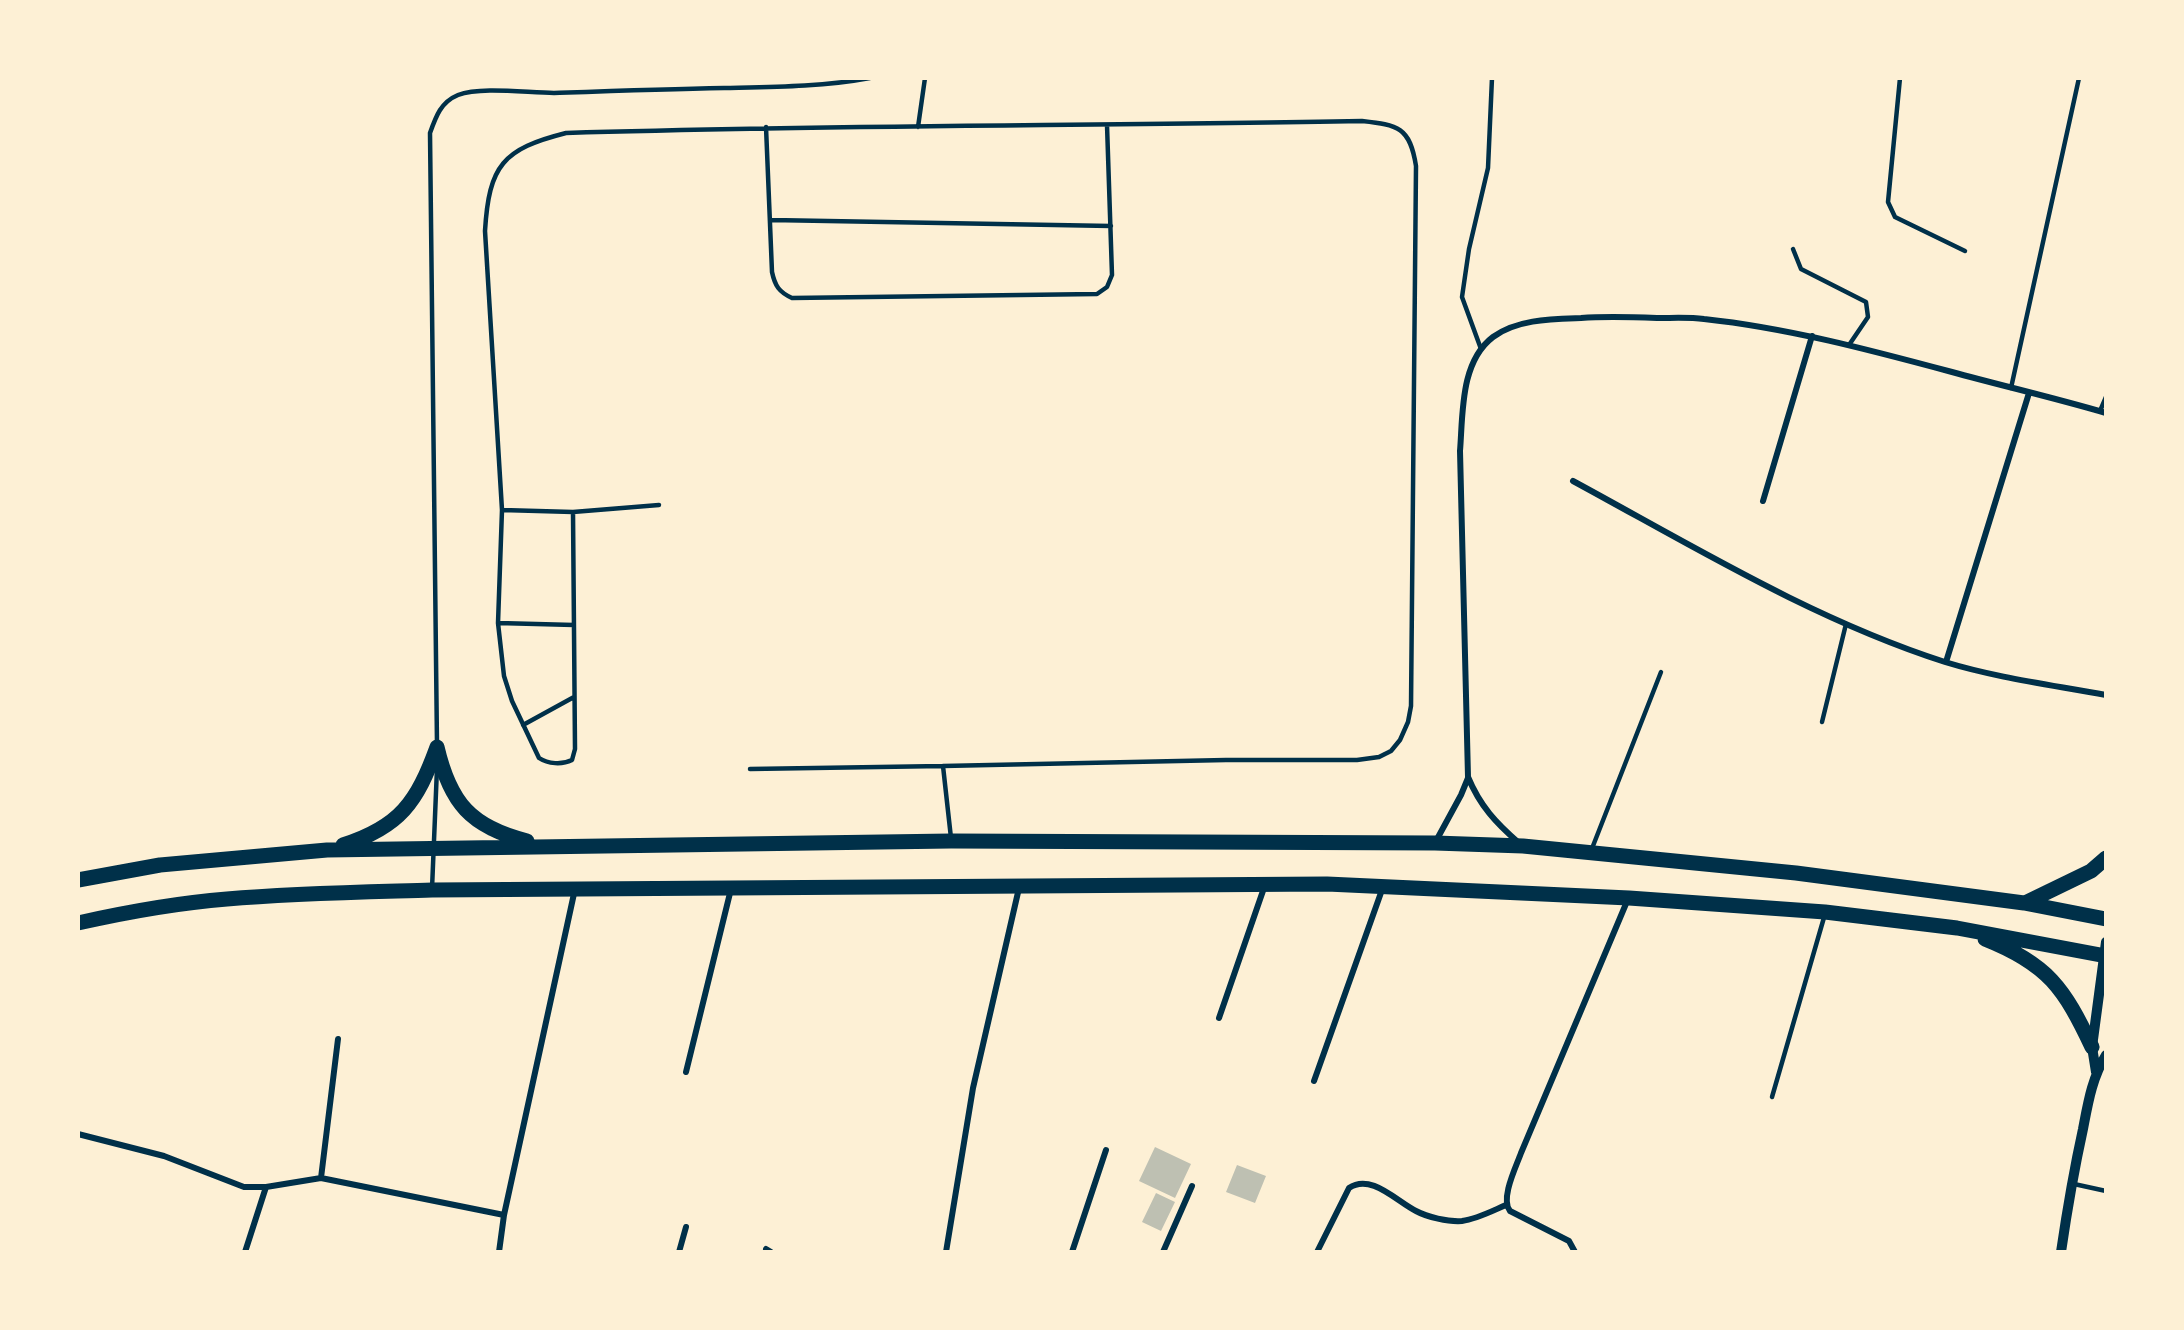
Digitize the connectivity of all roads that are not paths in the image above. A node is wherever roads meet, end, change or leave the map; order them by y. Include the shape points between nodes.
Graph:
1 (870, 78) edge
2 (925, 78) edge
3 (1492, 78) edge
4 (1900, 78) edge
5 (2079, 78) edge
6 (1107, 125) junction
7 (766, 127) junction
8 (918, 127) junction
9 (771, 220) junction
10 (1111, 226) junction
11 (1793, 249) dead end
12 (1965, 251) dead end
13 (1812, 336) junction
14 (1849, 345) junction
15 (1481, 349) junction
16 (2011, 388) junction
17 (2029, 393) junction
18 (2106, 397) edge
19 (2103, 412) edge
20 (1573, 481) dead end
21 (1763, 501) dead end
22 (659, 505) dead end
23 (502, 510) junction
24 (573, 512) junction
25 (498, 623) junction
26 (1846, 624) junction
27 (573, 625) junction
28 (1946, 662) junction
29 (1661, 672) dead end
30 (2106, 695) edge
31 (574, 697) junction
32 (1822, 722) dead end
33 (523, 725) junction
34 (437, 747) junction
35 (943, 766) junction
36 (750, 769) dead end
37 (1468, 777) junction
38 (951, 841) junction
39 (1435, 843) junction
40 (545, 846) junction
41 (1523, 846) junction
42 (433, 849) junction
43 (327, 850) junction
44 (1590, 854) junction
45 (2106, 858) edge
46 (78, 880) edge
47 (1265, 884) junction
48 (1019, 886) junction
49 (1383, 886) junction
50 (731, 888) junction
51 (575, 889) junction
52 (432, 890) junction
53 (1629, 898) junction
54 (2024, 903) junction
55 (1826, 912) junction
56 (2106, 919) edge
57 (78, 923) edge
58 (1958, 927) junction
59 (2105, 951) edge
60 (1218, 1018) dead end
61 (338, 1039) dead end
62 (2092, 1047) junction
63 (2106, 1056) edge
64 (686, 1072) dead end
65 (2096, 1072) junction
66 (1314, 1081) dead end
67 (1772, 1097) dead end
68 (78, 1134) edge
69 (1106, 1150) dead end
70 (321, 1178) junction
71 (2071, 1183) junction
72 (1192, 1186) dead end
73 (266, 1187) junction
74 (2106, 1191) edge
75 (1506, 1205) junction
76 (504, 1215) junction
77 (686, 1227) dead end
78 (245, 1252) edge
79 (499, 1252) edge
80 (679, 1252) edge
81 (946, 1252) edge
82 (1072, 1252) edge
83 (1163, 1252) edge
84 (1317, 1252) edge
85 (1575, 1252) edge
86 (2061, 1252) edge

1 - 34 lane via 800,86 551,93 478,91 461,93 447,100 438,111 430,133
2 - 8 lane
3 - 15 lane via 1488,168 1462,297
4 - 12 lane via 1888,202 1895,217
5 - 16 lane
6 - 8 lane
6 - 10 lane
6 - 35 lane via 1362,121 1398,127 1408,135 1416,166 1408,722 1391,751 1379,757
7 - 8 lane
7 - 9 lane
7 - 23 lane via 566,133 535,141 500,166 491,182 485,231
9 - 10 lane
9 - 10 lane via 774,285 792,298 1097,294 1107,287 1112,274
11 - 14 lane via 1801,269 1866,302 1868,317
13 - 14 street
13 - 15 street via 1702,318 1600,317 1528,323 1507,329
13 - 21 street
14 - 16 street
15 - 37 street via 1464,400 1460,451
16 - 17 street
17 - 19 street
17 - 28 street
18 - 19 lane
20 - 26 street
22 - 24 lane
23 - 24 lane
23 - 25 lane
24 - 27 lane
25 - 27 lane
25 - 33 lane via 504,676
26 - 28 street
26 - 32 lane
27 - 31 lane
28 - 30 street
29 - 44 lane
31 - 33 lane
31 - 33 lane via 575,749 569,762 542,760
34 - 40 main road via 449,788 464,808 504,835
34 - 42 lane
34 - 43 main road via 414,800 393,822 367,838
35 - 36 lane
35 - 38 lane
37 - 39 street
37 - 41 street via 1488,815
38 - 39 main road
38 - 40 main road
39 - 41 main road
40 - 42 main road
41 - 44 main road
42 - 43 main road
42 - 52 lane
43 - 46 main road via 160,865
44 - 54 main road via 1796,873
45 - 54 main road via 2091,871
47 - 48 main road
47 - 49 main road
47 - 60 street
48 - 50 main road
48 - 81 street via 973,1088
49 - 53 main road
49 - 66 street
50 - 51 main road
50 - 64 street
51 - 52 main road
51 - 76 street
52 - 57 main road via 225,899
53 - 55 main road
53 - 75 street via 1521,1153
54 - 56 main road
55 - 58 main road
55 - 67 lane
58 - 59 main road
58 - 62 main road via 1999,944 2054,981 2074,1008
59 - 62 street
61 - 70 street
62 - 65 street
63 - 65 street
65 - 71 street
68 - 73 street via 164,1156 244,1187
69 - 82 street
70 - 73 street
70 - 76 street
71 - 74 lane
71 - 86 street
72 - 83 street
73 - 78 street
75 - 84 street via 1461,1221 1445,1219 1417,1212 1366,1183 1356,1184 1349,1188
75 - 85 street via 1510,1211 1569,1241
76 - 79 street
77 - 80 street

